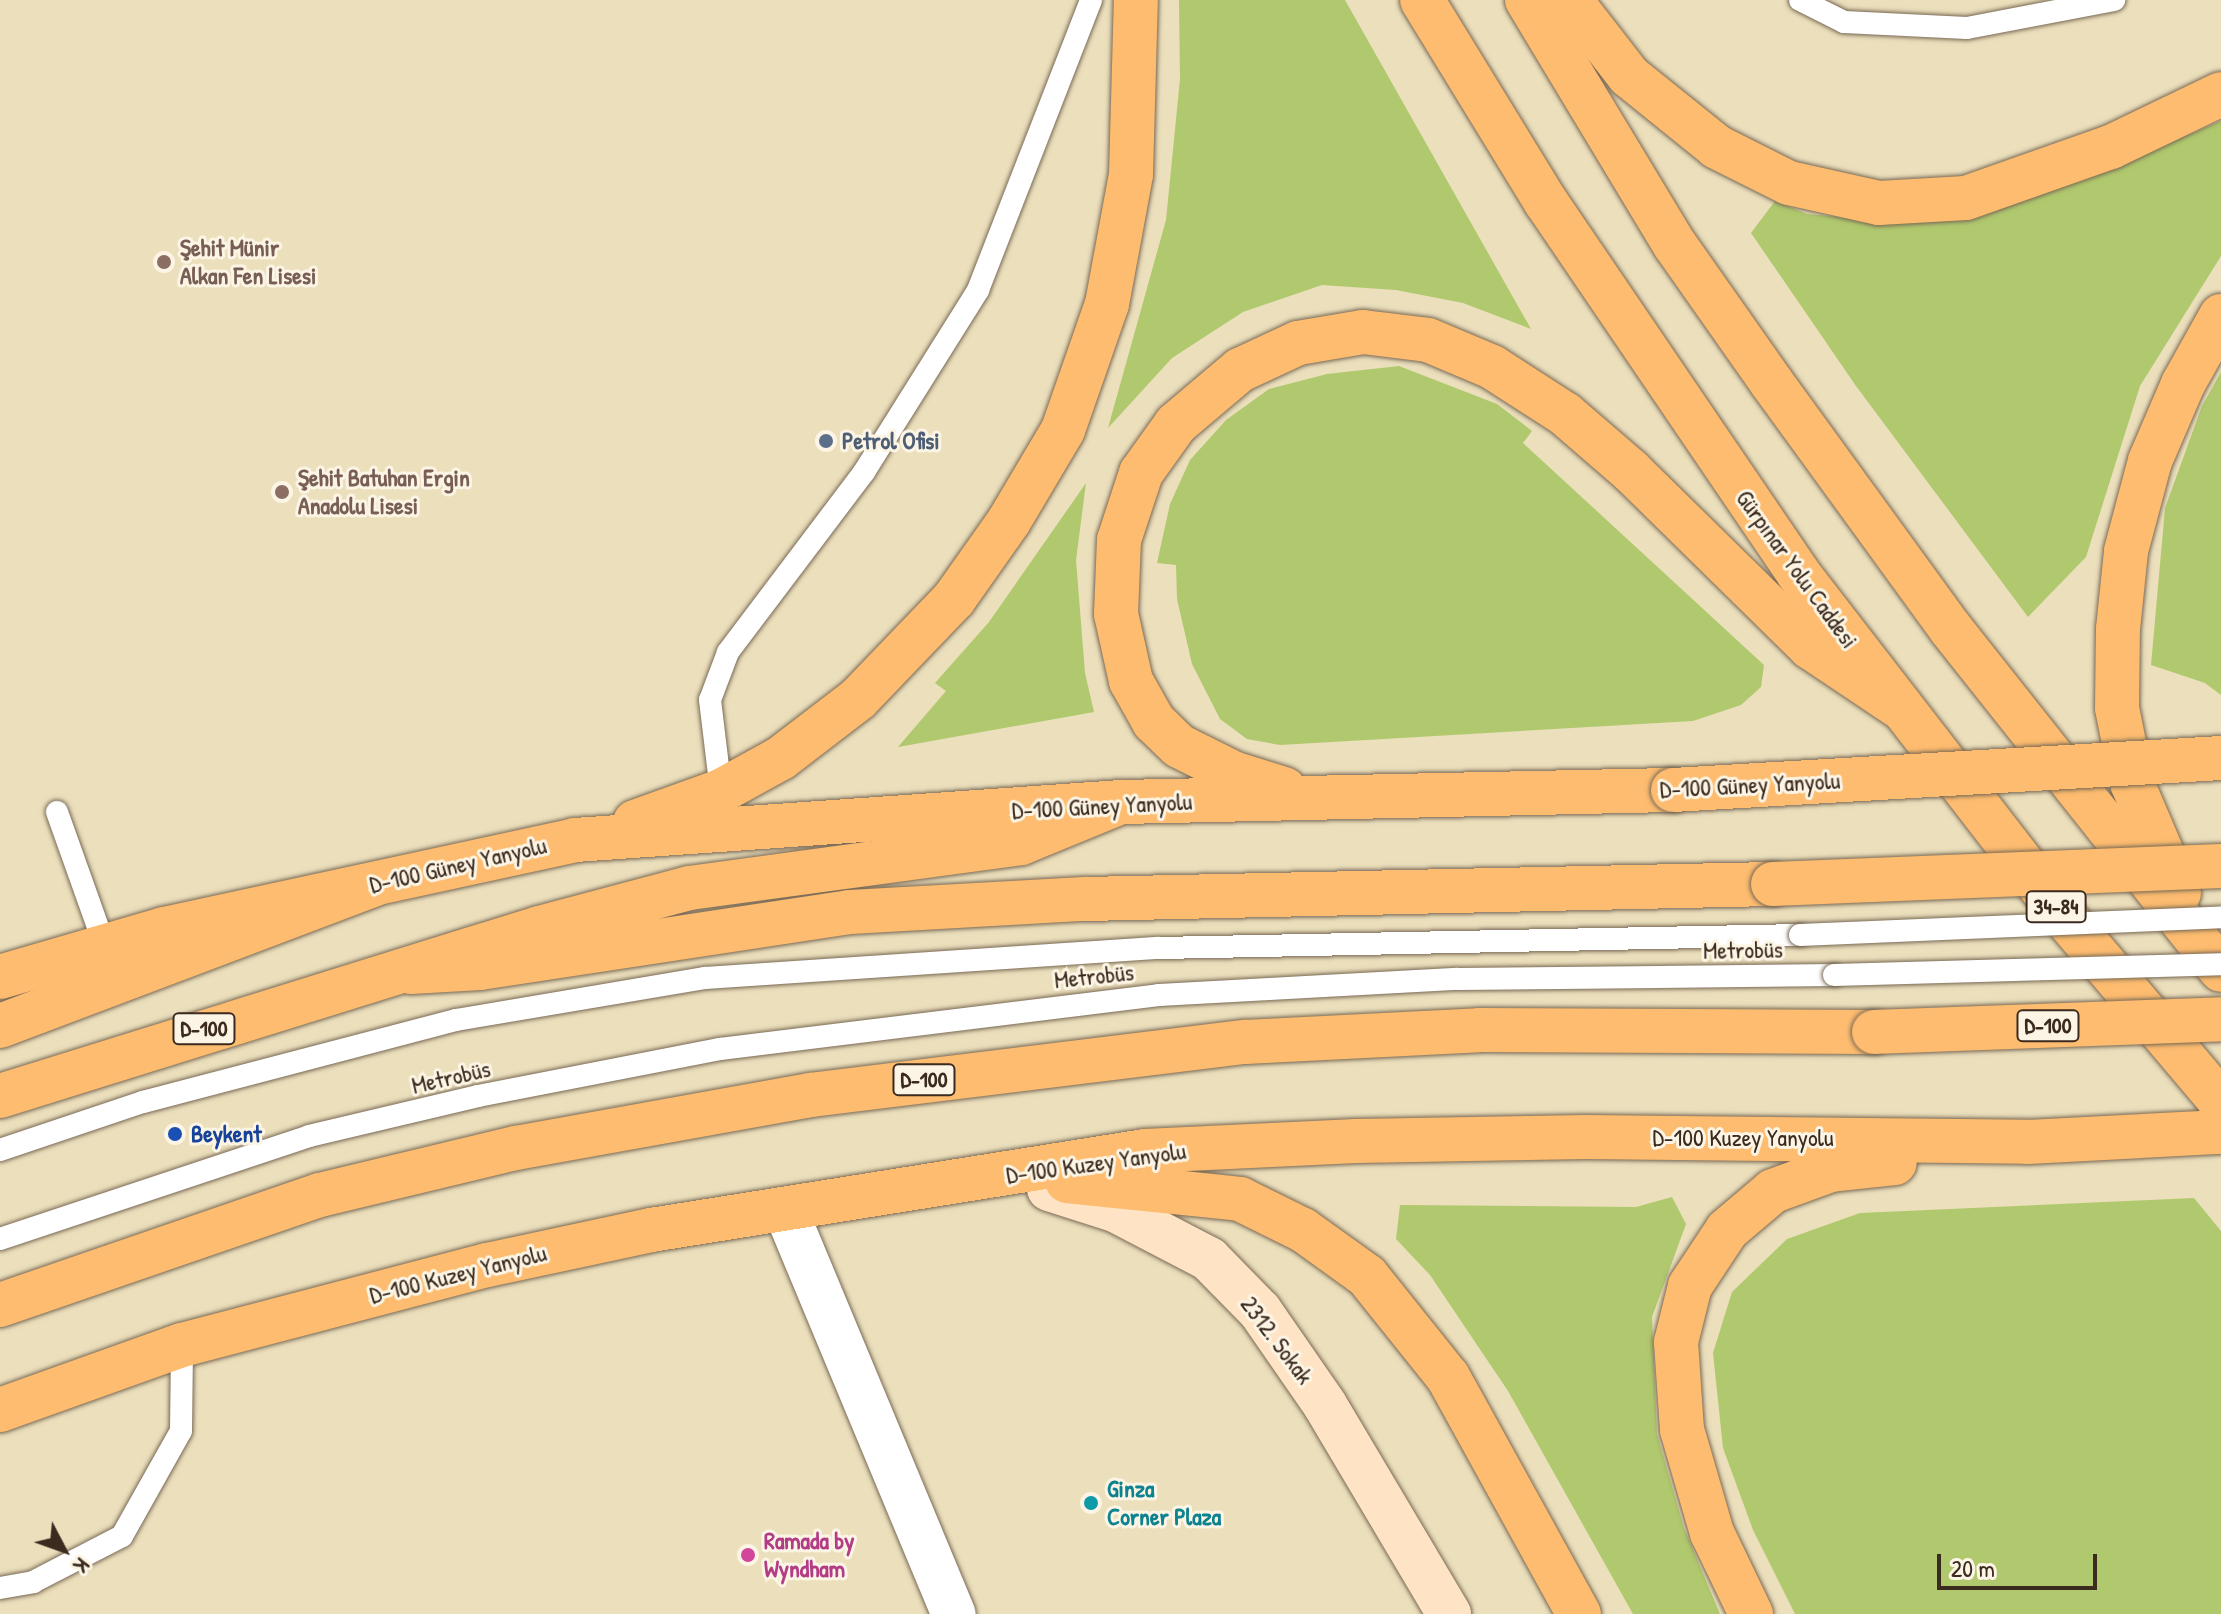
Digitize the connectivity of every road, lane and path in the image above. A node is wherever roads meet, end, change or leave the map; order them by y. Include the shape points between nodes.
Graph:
1 (1091, 0) edge
2 (1136, 0) edge
3 (1422, 0) edge
4 (1527, 0) edge
5 (1570, 0) edge
6 (1800, 0) edge
7 (2114, 0) edge
8 (2221, 94) edge
9 (2221, 316) edge
10 (1898, 706) junction
11 (2221, 758) edge
12 (721, 791) junction
13 (1358, 799) junction
14 (1121, 802) junction
15 (57, 812) dead end
16 (575, 840) junction
17 (2221, 866) edge
18 (375, 884) junction
19 (105, 947) junction
20 (2218, 952) edge
21 (411, 972) junction
22 (0, 977) edge
23 (2221, 1019) edge
24 (0, 1026) edge
25 (0, 1096) edge
26 (2221, 1102) edge
27 (2221, 1132) edge
28 (2028, 1142) junction
29 (0, 1150) edge
30 (1009, 1176) junction
31 (785, 1209) junction
32 (0, 1239) edge
33 (0, 1305) edge
34 (182, 1345) junction
35 (0, 1410) edge
36 (0, 1588) edge
37 (954, 1614) edge
38 (1449, 1614) edge
39 (1579, 1614) edge
40 (1751, 1614) edge

1 - 12 lane via 978,290 864,472 728,652 710,700
2 - 12 main road via 1131,174 1107,304 1063,430 954,599 905,652 858,699 781,758
3 - 10 main road, Gürpınar Yolu Caddesi via 1546,202 1693,422
4 - 20 main road via 1675,245 1772,383 1950,628
5 - 8 main road via 1629,76 1717,147 1789,183 1879,203 1966,198 2111,147
6 - 7 lane via 1844,22 1967,28
9 - 20 main road via 2183,384 2150,461 2126,551 2117,708 2132,783
10 - 13 main road via 1810,647 1631,471 1565,414 1492,367 1428,340 1363,332 1337,336 1298,343 1240,370 1176,424 1141,473 1119,540 1116,614 1131,681 1154,722 1179,746 1233,773 1294,792
10 - 26 main road, Gürpınar Yolu Caddesi / 34-84 via 2052,902
11 - 13 main road, D-100 Güney Yanyolu, bridge via 1673,790
12 - 16 main road
13 - 14 main road, D-100 Güney Yanyolu
14 - 16 main road, D-100 Güney Yanyolu
14 - 21 main road via 1021,843 689,888 539,928
15 - 19 lane
16 - 18 main road, D-100 Güney Yanyolu
17 - 21 main road, D-100, bridge via 1773,884 1085,899 880,910 480,968
18 - 19 main road, D-100 Güney Yanyolu
18 - 24 main road
19 - 22 main road, D-100 Güney Yanyolu
20 - 29 lane, Metrobüs, bridge via 1800,935 1159,948 705,978 441,1024 143,1102
20 - 32 lane, Metrobüs, bridge via 1834,975 1458,979 1173,994 919,1020 720,1049 478,1096 309,1136
21 - 25 main road, D-100 via 189,1033
23 - 33 main road, D-100, bridge via 1874,1032 1479,1030 1245,1042 811,1095 516,1148 320,1195
27 - 28 main road, D-100 Kuzey Yanyolu
28 - 30 main road, D-100 Kuzey Yanyolu via 1601,1137 1356,1141 1145,1151
28 - 40 main road via 1831,1170 1773,1191 1727,1230 1690,1286 1676,1342 1682,1430 1712,1533
30 - 31 main road, D-100 Kuzey Yanyolu
30 - 38 street, 2312. Sokak via 1115,1210 1209,1259 1260,1311 1307,1376
30 - 39 main road via 1240,1199 1303,1230 1367,1276 1414,1328 1471,1413
31 - 34 main road, D-100 Kuzey Yanyolu via 651,1230 488,1265
31 - 37 street
34 - 35 main road, D-100 Kuzey Yanyolu
34 - 36 lane via 181,1431 122,1536 33,1582

